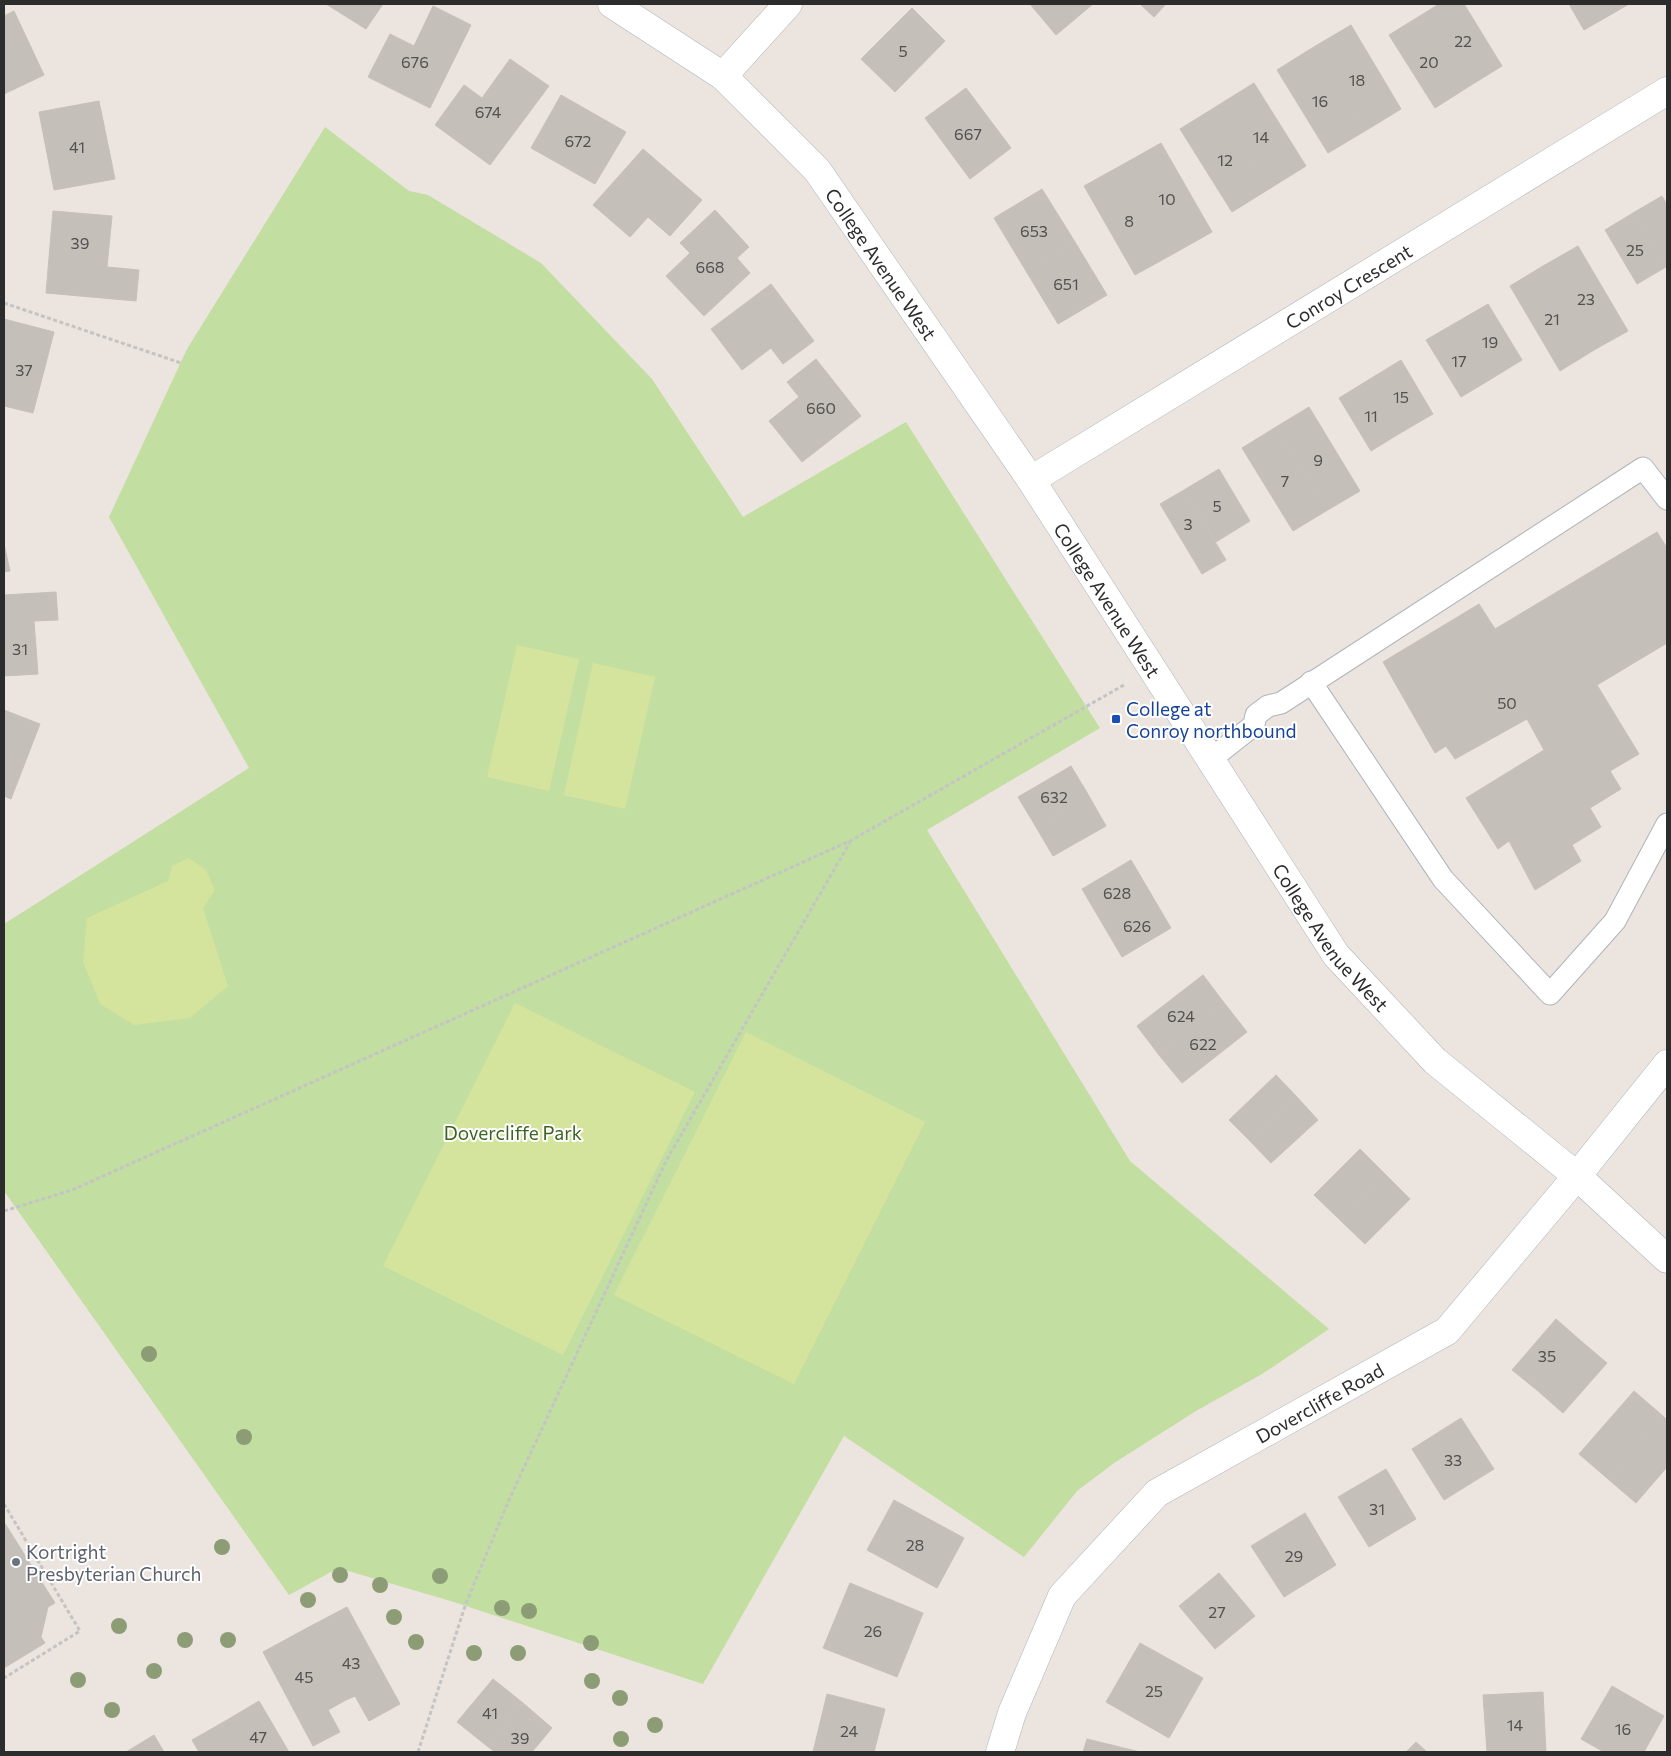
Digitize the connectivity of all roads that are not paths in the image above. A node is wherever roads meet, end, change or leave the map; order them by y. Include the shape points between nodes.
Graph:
1 (612, 4) edge
2 (788, 4) edge
3 (723, 76) junction
4 (1667, 91) edge
5 (1031, 480) junction
6 (1667, 499) edge
7 (1311, 682) junction
8 (1211, 759) junction
9 (1667, 824) edge
10 (1667, 1064) edge
11 (1577, 1176) junction
12 (1667, 1259) edge
13 (1000, 1752) edge

1 - 3 street, College Avenue West
2 - 3 street
3 - 5 street, College Avenue West via 816,170
4 - 5 street, Conroy Crescent
5 - 8 street, College Avenue West
6 - 7 lane via 1642,468
7 - 8 lane via 1281,703 1268,706 1256,715 1254,725
7 - 9 lane via 1443,878 1550,994 1615,922
8 - 11 street, College Avenue West via 1336,954 1435,1061
10 - 11 street, Dovercliffe Road
11 - 12 street, College Avenue West
11 - 13 street, Dovercliffe Road via 1447,1331 1157,1493 1062,1596 1012,1713

